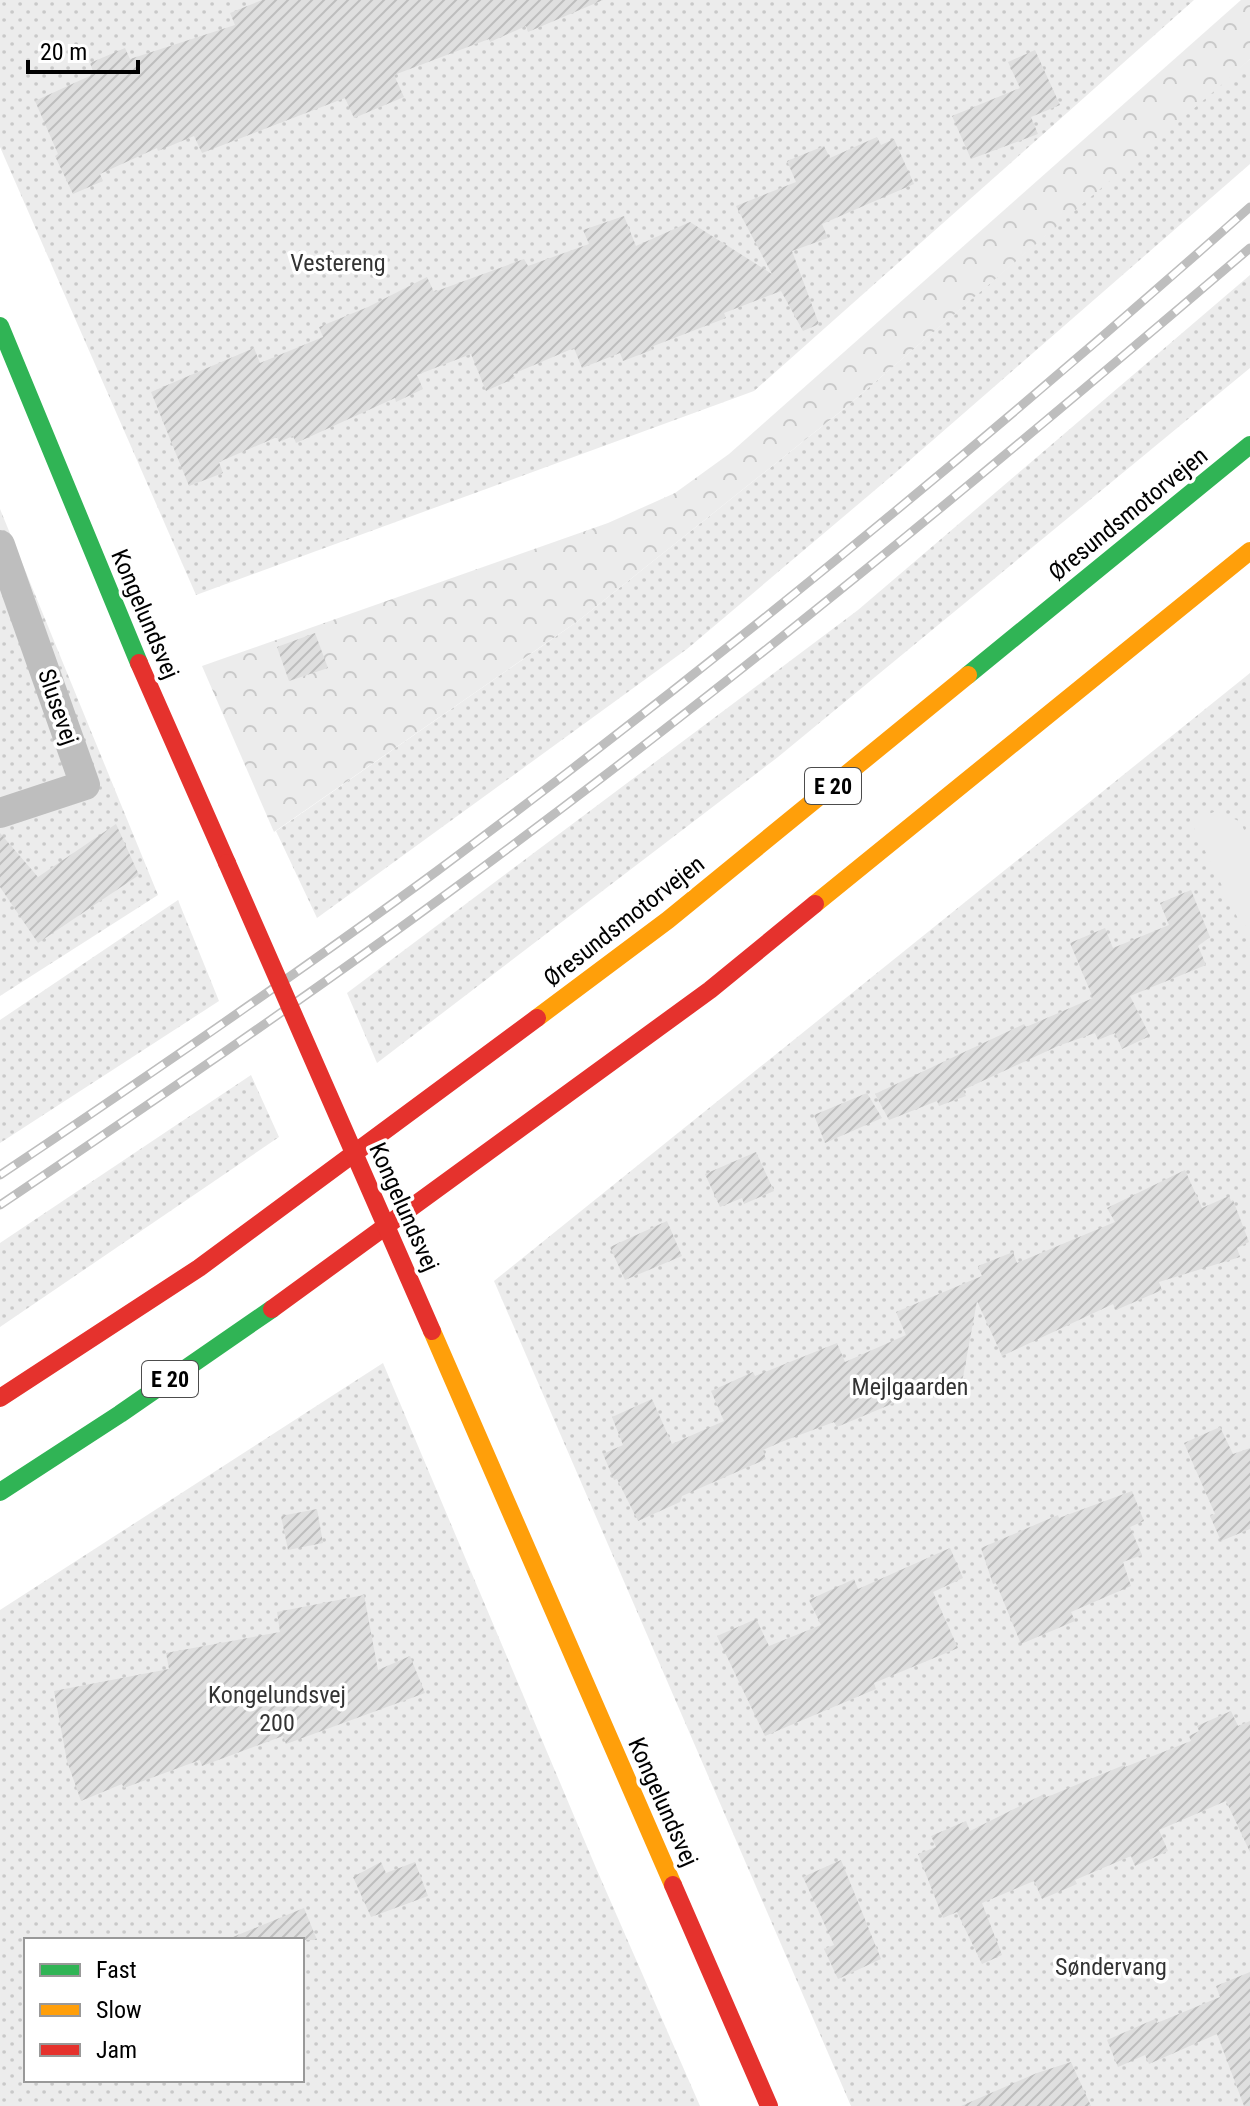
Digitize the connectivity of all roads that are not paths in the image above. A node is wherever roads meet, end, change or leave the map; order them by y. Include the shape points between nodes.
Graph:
1 (0, 326) edge
2 (1250, 445) edge
3 (0, 545) edge
4 (1250, 551) edge
5 (0, 813) edge
6 (0, 1398) edge
7 (0, 1492) edge
8 (769, 2106) edge

1 - 8 main road, Kongelundsvej, bridge via 138,660
2 - 6 main road, Øresundsmotorvejen / E 20 via 668,920 199,1268
3 - 5 street, Slusevej via 85,785
4 - 7 main road, E 20 via 710,990 338,1263

